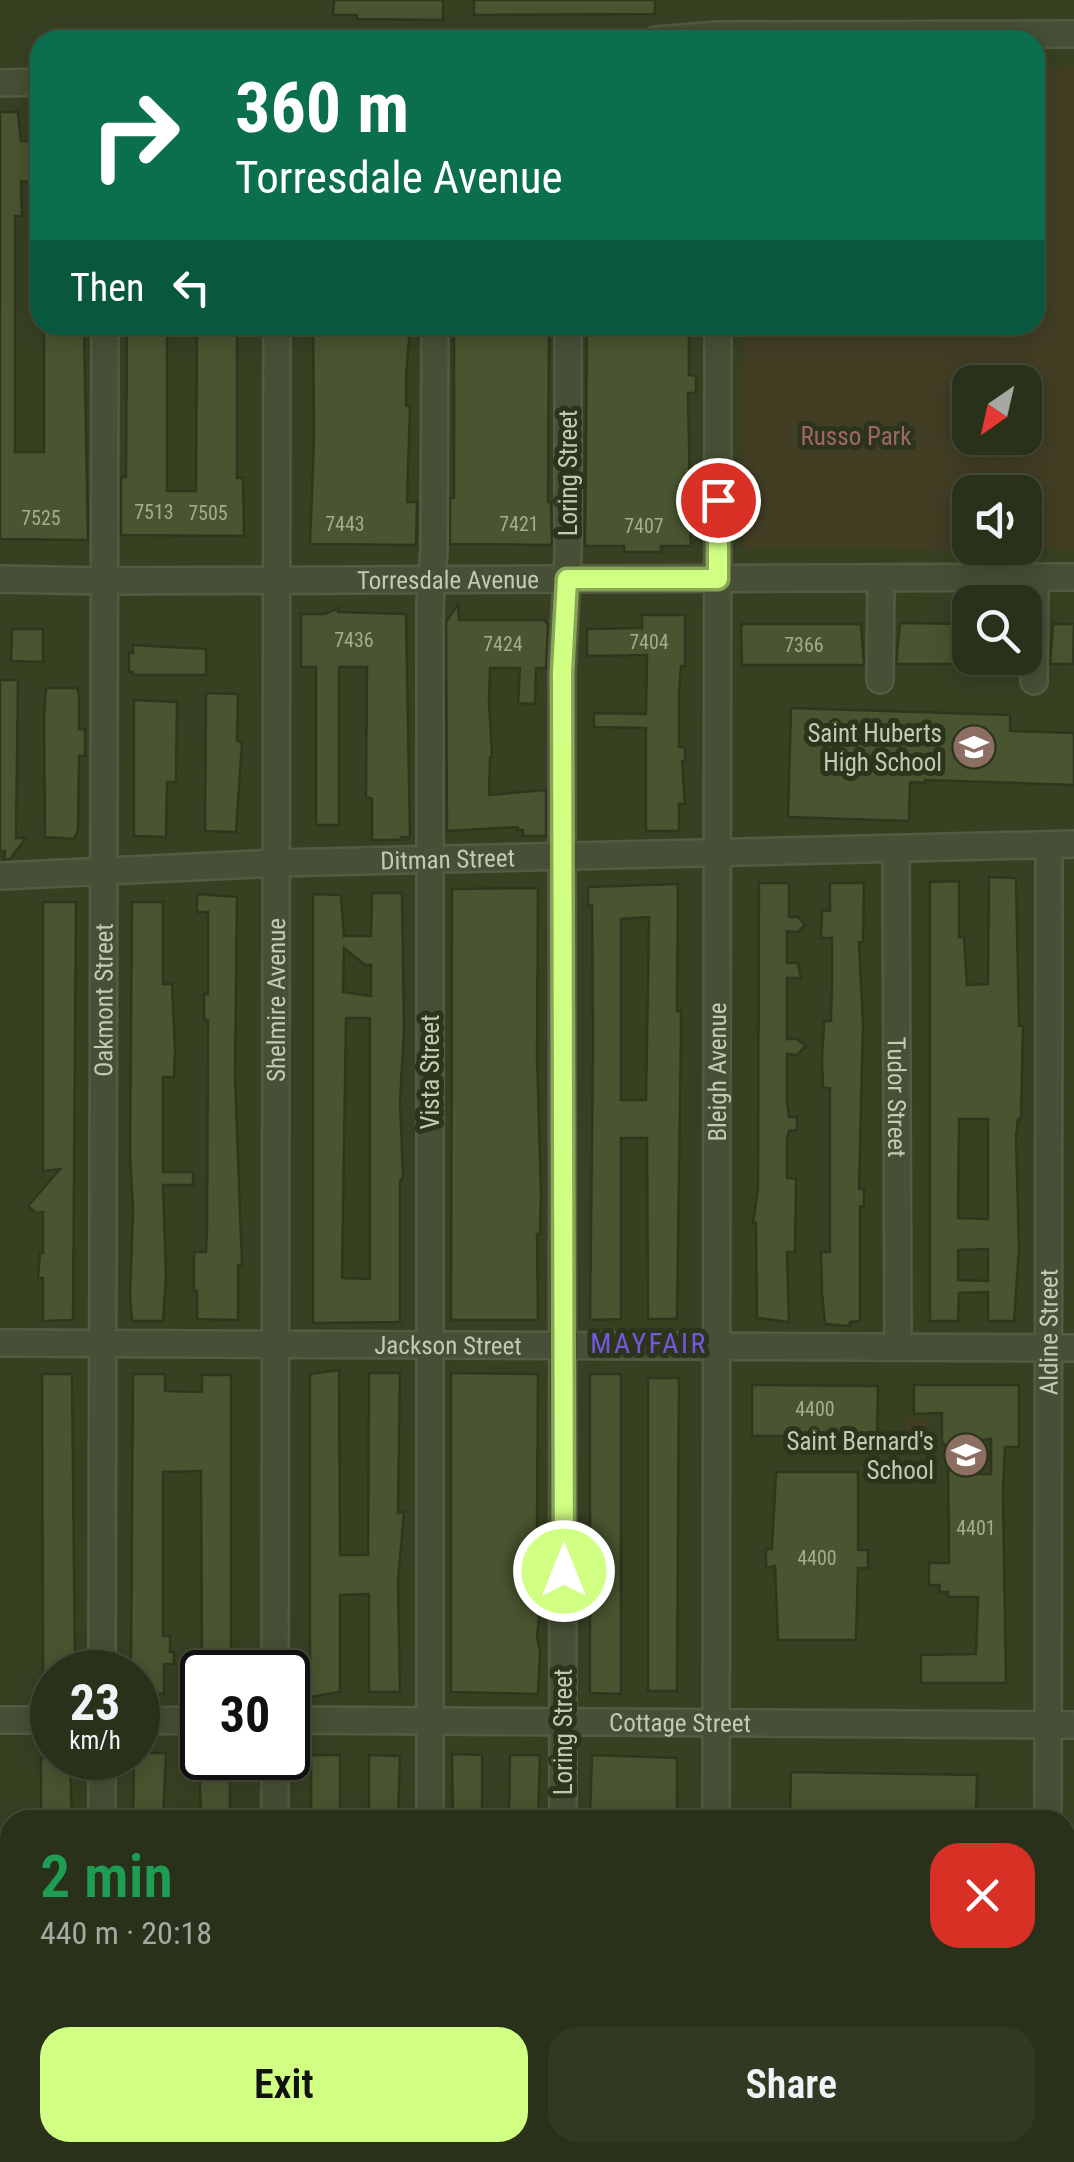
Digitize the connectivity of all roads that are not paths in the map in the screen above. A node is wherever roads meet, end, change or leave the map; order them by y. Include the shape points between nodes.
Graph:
1 (1045, 34) edge
2 (1074, 34) edge
3 (30, 82) edge
4 (0, 83) edge
5 (105, 335) edge
6 (277, 335) edge
7 (434, 335) edge
8 (568, 335) edge
9 (718, 335) edge
10 (1035, 577) junction
11 (1074, 577) edge
12 (432, 578) junction
13 (881, 578) junction
14 (0, 579) edge
15 (567, 579) junction
16 (718, 579) junction
17 (278, 580) junction
18 (104, 581) junction
19 (880, 680) dead end
20 (1034, 681) dead end
21 (1062, 844) edge
22 (896, 849) junction
23 (718, 852) junction
24 (563, 856) junction
25 (430, 860) junction
26 (277, 864) junction
27 (102, 871) junction
28 (0, 876) edge
29 (0, 1343) edge
30 (276, 1343) junction
31 (103, 1344) junction
32 (431, 1344) junction
33 (716, 1344) junction
34 (898, 1344) junction
35 (564, 1345) junction
36 (1061, 1348) edge
37 (102, 1650) edge
38 (276, 1650) edge
39 (0, 1720) edge
40 (30, 1720) edge
41 (310, 1720) edge
42 (430, 1721) junction
43 (716, 1721) junction
44 (564, 1722) junction
45 (1074, 1724) edge
46 (1046, 1726) junction
47 (102, 1780) edge
48 (275, 1780) edge
49 (102, 1810) edge
50 (275, 1810) edge
51 (430, 1810) edge
52 (563, 1810) edge
53 (716, 1810) edge
54 (1048, 1810) edge

1 - 2 street
3 - 4 street
5 - 18 street, Oakmont Street
6 - 17 street, Shelmire Avenue
7 - 12 street, Vista Street
8 - 15 street, Loring Street
9 - 16 street, Bleigh Avenue
10 - 11 street, Torresdale Avenue
10 - 13 street, Torresdale Avenue
10 - 20 street
12 - 15 street, Torresdale Avenue
12 - 17 street, Torresdale Avenue
12 - 25 street, Vista Street
13 - 16 street, Torresdale Avenue
13 - 19 street
14 - 18 street, Torresdale Avenue
15 - 16 street, Torresdale Avenue
15 - 24 street, Loring Street
16 - 23 street, Bleigh Avenue
17 - 18 street, Torresdale Avenue
17 - 26 street, Shelmire Avenue
18 - 27 street, Oakmont Street
21 - 22 street, Ditman Street
21 - 36 street, Aldine Street
22 - 23 street, Ditman Street
22 - 34 street, Tudor Street
23 - 24 street, Ditman Street
23 - 33 street, Bleigh Avenue
24 - 25 street, Ditman Street
24 - 35 street, Loring Street
25 - 26 street, Ditman Street
25 - 32 street, Vista Street
26 - 27 street, Ditman Street
26 - 30 street, Shelmire Avenue
27 - 28 street, Ditman Street
27 - 31 street, Oakmont Street
29 - 31 street, Jackson Street
30 - 31 street, Jackson Street
30 - 32 street, Jackson Street
30 - 38 street, Shelmire Avenue
31 - 37 street, Oakmont Street
32 - 35 street, Jackson Street
32 - 42 street, Vista Street
33 - 34 street, Jackson Street
33 - 35 street, Jackson Street
33 - 43 street, Bleigh Avenue
34 - 36 street, Jackson Street
35 - 44 street, Loring Street
36 - 46 street, Aldine Street
39 - 40 street
41 - 42 street, Cottage Street
42 - 44 street, Cottage Street
42 - 51 street, Vista Street
43 - 44 street, Cottage Street
43 - 46 street, Cottage Street
43 - 53 street, Bleigh Avenue
44 - 52 street, Loring Street
45 - 46 street, Cottage Street
46 - 54 street, Aldine Street
47 - 49 street
48 - 50 street

